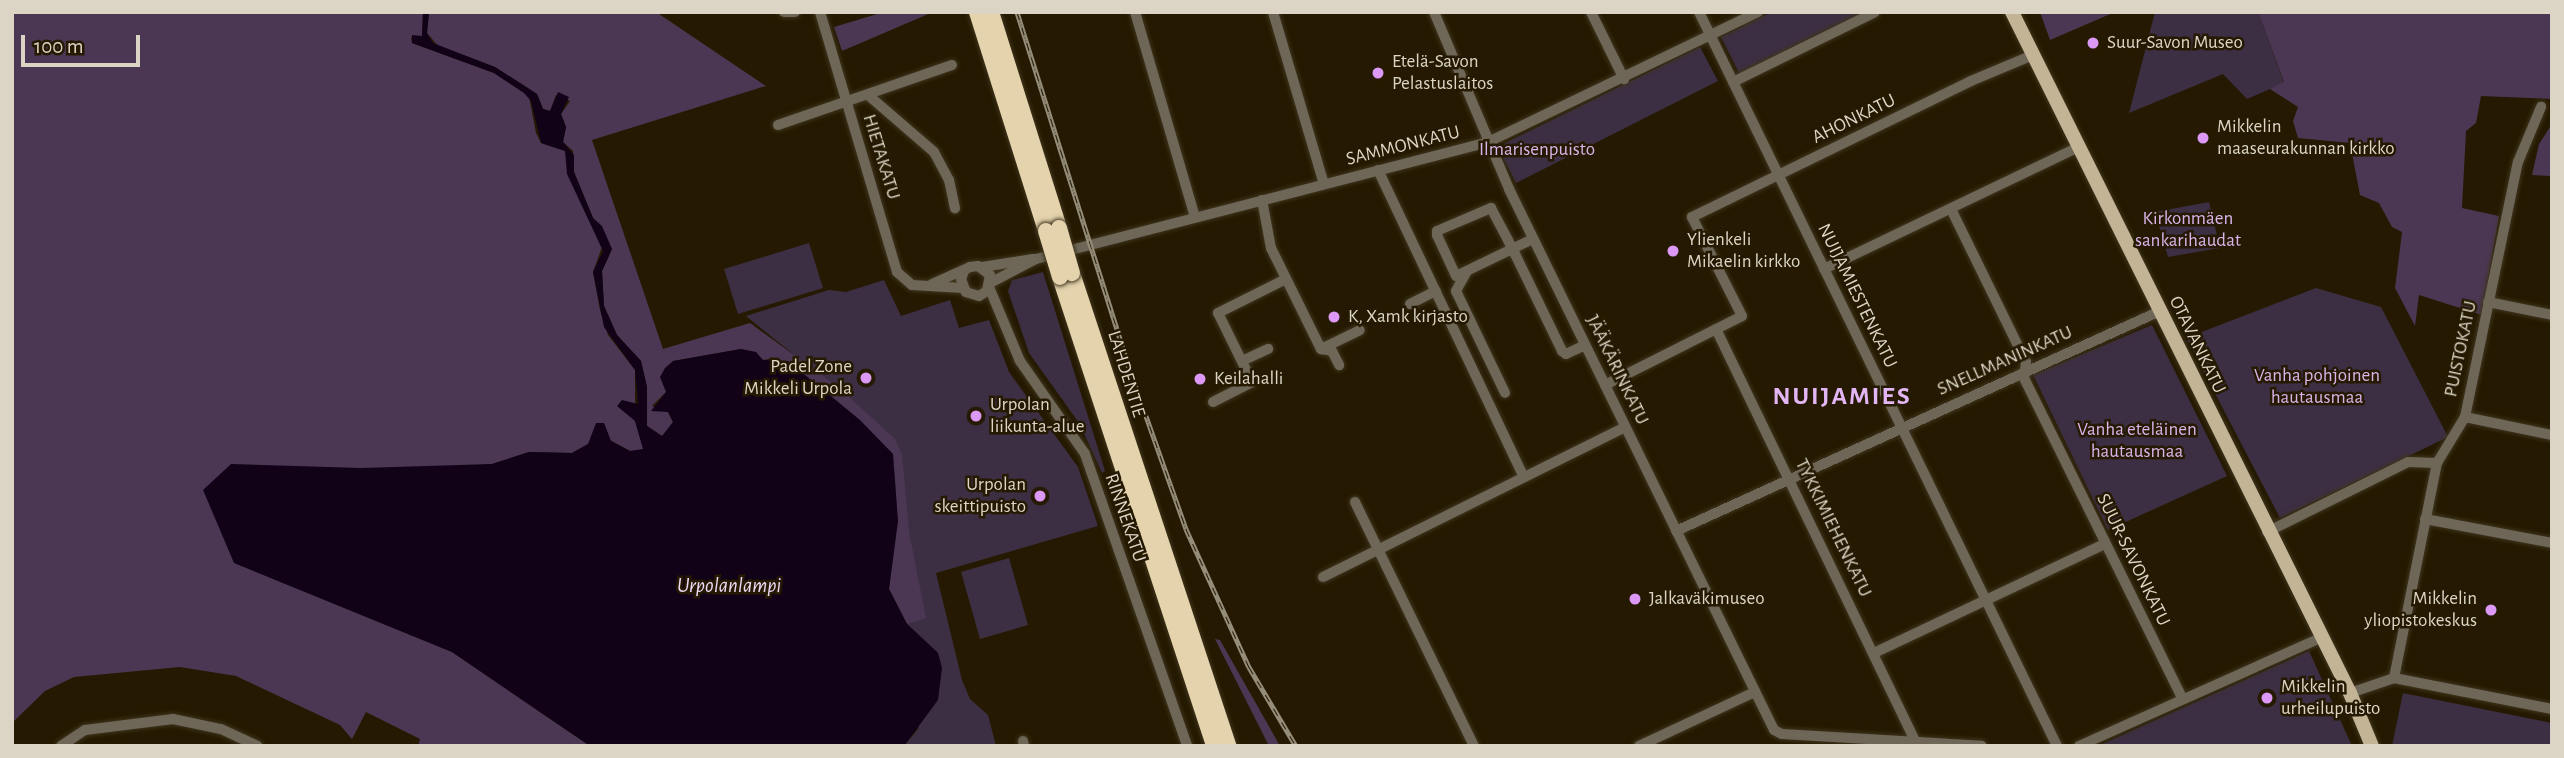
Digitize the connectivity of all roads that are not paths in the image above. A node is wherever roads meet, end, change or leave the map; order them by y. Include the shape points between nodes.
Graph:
1 (785, 12) edge
2 (795, 12) edge
3 (820, 12) edge
4 (976, 12) edge
5 (990, 12) edge
6 (1135, 12) edge
7 (1273, 12) edge
8 (1434, 12) edge
9 (1591, 12) edge
10 (1699, 12) edge
11 (1758, 12) edge
12 (1875, 12) edge
13 (2012, 12) edge
14 (1710, 37) junction
15 (2033, 55) junction
16 (952, 65) dead end
17 (1624, 79) junction
18 (1733, 82) junction
19 (869, 95) junction
20 (847, 103) junction
21 (2541, 107) dead end
22 (778, 125) dead end
23 (1488, 142) junction
24 (2079, 147) junction
25 (1378, 170) junction
26 (1779, 175) junction
27 (1324, 184) junction
28 (1262, 200) junction
29 (955, 208) dead end
30 (1951, 209) junction
31 (1195, 216) junction
32 (1052, 230) junction
33 (1533, 239) junction
34 (1512, 248) junction
35 (1036, 259) junction
36 (981, 267) junction
37 (1824, 269) junction
38 (964, 271) junction
39 (1468, 271) junction
40 (1066, 275) junction
41 (1286, 279) junction
42 (932, 284) junction
43 (990, 285) junction
44 (963, 288) junction
45 (1436, 291) junction
46 (974, 296) junction
47 (2488, 302) junction
48 (1410, 304) dead end
49 (2154, 313) junction
50 (2552, 315) edge
51 (1002, 317) junction
52 (1716, 329) junction
53 (1360, 330) dead end
54 (1585, 345) junction
55 (1268, 349) dead end
56 (1321, 349) junction
57 (1242, 361) junction
58 (1337, 361) dead end
59 (2024, 372) junction
60 (1605, 384) junction
61 (1505, 393) dead end
62 (1213, 402) dead end
63 (2465, 417) junction
64 (1625, 427) junction
65 (1901, 427) junction
66 (2552, 435) edge
67 (2437, 463) junction
68 (1524, 477) junction
69 (1788, 477) junction
70 (1355, 502) dead end
71 (2425, 519) junction
72 (1681, 529) junction
73 (2267, 532) junction
74 (2552, 543) edge
75 (2105, 544) junction
76 (1378, 549) junction
77 (1323, 577) dead end
78 (1986, 600) junction
79 (2316, 640) junction
80 (1874, 653) junction
81 (2394, 678) junction
82 (1755, 692) junction
83 (2350, 693) junction
84 (2182, 698) junction
85 (2552, 709) edge
86 (1782, 740) edge
87 (1918, 744) edge
88 (61, 746) edge
89 (257, 746) edge
90 (1187, 746) edge
91 (1214, 746) edge
92 (1228, 746) edge
93 (1474, 746) edge
94 (1639, 746) edge
95 (1982, 746) edge
96 (2057, 746) edge
97 (2079, 746) edge
98 (2372, 746) edge

1 - 2 street
3 - 20 street, HIETAKATU
4 - 32 highway, LAHDENTIE
5 - 32 highway, LAHDENTIE
6 - 31 street
7 - 27 street
8 - 23 street, JÄÄKÄRINKATU
9 - 17 street
10 - 14 street, NUIJAMIESTENKATU
11 - 14 street, SAMMONKATU
12 - 18 street
13 - 15 main road, OTAVANKATU
14 - 17 street, SAMMONKATU
14 - 18 street, NUIJAMIESTENKATU
15 - 24 main road, OTAVANKATU
15 - 26 street, AHONKATU
16 - 19 street
17 - 23 street, SAMMONKATU
18 - 26 street, NUIJAMIESTENKATU
19 - 20 street
19 - 29 street via 933,152 949,180
20 - 22 street
20 - 42 street, HIETAKATU via 897,272 912,285
21 - 47 street, PUISTOKATU via 2524,141
23 - 25 street, SAMMONKATU
23 - 33 street, JÄÄKÄRINKATU
24 - 30 street
24 - 49 main road, OTAVANKATU
25 - 27 street, SAMMONKATU
25 - 45 street
26 - 37 street, NUIJAMIESTENKATU
26 - 52 street, AHONKATU via 1692,217 1742,316
27 - 28 street, SAMMONKATU
28 - 31 street, SAMMONKATU
28 - 41 street via 1271,248
30 - 37 street
30 - 59 street, SUUR-SAVONKATU via 2026,362
31 - 35 street, SAMMONKATU
32 - 40 highway, LAHDENTIE, bridge
33 - 34 street
33 - 54 street, JÄÄKÄRINKATU
34 - 39 street
34 - 39 street via 1486,207 1437,231 1456,276
34 - 54 street via 1559,346 1566,354
35 - 36 street, SAMMONKATU
35 - 43 street, SAMMONKATU
36 - 38 street, SAMMONKATU
36 - 43 street, RINNEKATU
37 - 65 street, NUIJAMIESTENKATU
38 - 42 street
38 - 44 street
39 - 61 street via 1456,291
40 - 91 highway, LAHDENTIE
40 - 92 highway, LAHDENTIE
41 - 56 street
41 - 57 street via 1218,313
42 - 44 street, HIETAKATU
43 - 46 street, SAMMONKATU
43 - 51 street, RINNEKATU
44 - 46 street
45 - 48 street
45 - 68 street
46 - 51 street
47 - 50 street
47 - 63 street, PUISTOKATU
49 - 59 street, SNELLMANINKATU
49 - 73 main road, OTAVANKATU
51 - 90 street, RINNEKATU via 1020,361 1085,454
52 - 60 street
52 - 69 street, TYKKIMIEHENKATU
53 - 56 street
54 - 60 street, JÄÄKÄRINKATU
55 - 57 street
56 - 58 street via 1332,351
57 - 62 street via 1252,382
59 - 65 street, SNELLMANINKATU
59 - 75 street, SUUR-SAVONKATU
60 - 64 street, JÄÄKÄRINKATU
63 - 66 street
63 - 67 street, PUISTOKATU
64 - 68 street
64 - 72 street, JÄÄKÄRINKATU
65 - 69 street, SNELLMANINKATU
65 - 78 street, NUIJAMIESTENKATU
67 - 71 street, PUISTOKATU
67 - 73 street via 2408,462
68 - 76 street
69 - 72 street, SNELLMANINKATU
69 - 80 street, TYKKIMIEHENKATU
70 - 76 street
71 - 74 street
71 - 81 street, PUISTOKATU
72 - 82 street, JÄÄKÄRINKATU
73 - 79 main road, OTAVANKATU
75 - 78 street
75 - 84 street, SUUR-SAVONKATU
76 - 77 street
76 - 93 street
78 - 80 street
78 - 96 street, NUIJAMIESTENKATU
79 - 83 main road, OTAVANKATU
79 - 84 street
80 - 87 street, TYKKIMIEHENKATU
81 - 83 street
81 - 85 street
82 - 86 street, JÄÄKÄRINKATU
82 - 94 street
83 - 98 main road, OTAVANKATU
84 - 97 street
86 - 87 street
87 - 95 street
88 - 89 street via 85,730 173,719 221,729

